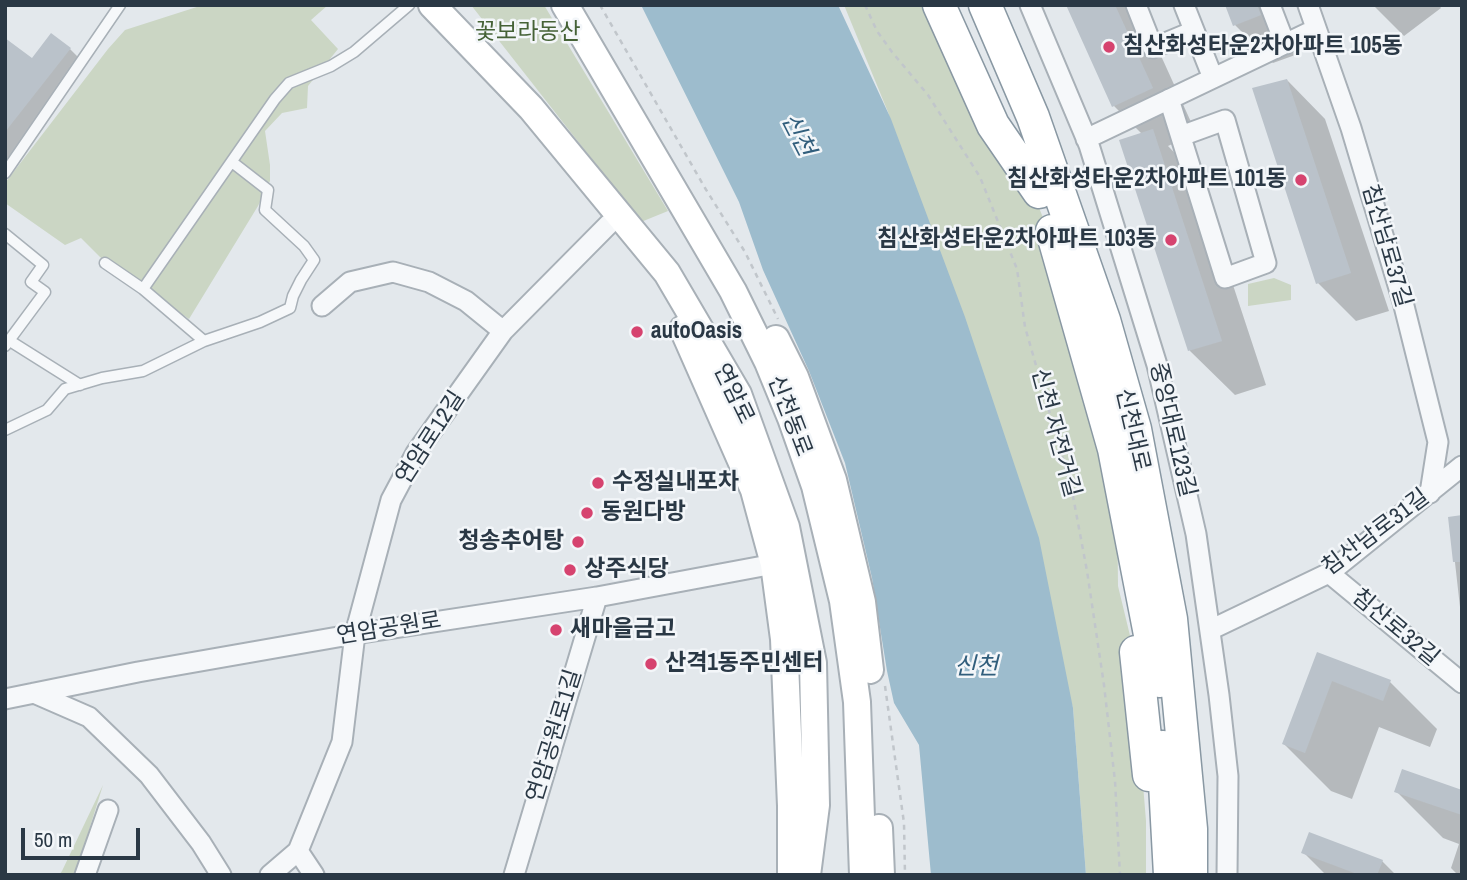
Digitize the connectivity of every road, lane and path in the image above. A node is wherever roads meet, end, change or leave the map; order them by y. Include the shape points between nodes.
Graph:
1 (120, 5) edge
2 (409, 5) edge
3 (431, 5) edge
4 (565, 5) edge
5 (585, 5) edge
6 (865, 5) edge
7 (939, 5) edge
8 (1030, 5) edge
9 (1136, 5) edge
10 (1184, 5) edge
11 (1270, 5) edge
12 (1308, 5) edge
13 (981, 8) edge
14 (1316, 29) junction
15 (1194, 30) junction
16 (1285, 44) junction
17 (1213, 78) junction
18 (1169, 99) junction
19 (1181, 136) junction
20 (1086, 139) junction
21 (232, 162) junction
22 (5, 173) edge
23 (1039, 192) junction
24 (609, 224) junction
25 (5, 234) edge
26 (105, 262) dead end
27 (143, 289) junction
28 (322, 306) dead end
29 (503, 331) junction
30 (204, 341) junction
31 (8, 343) edge
32 (80, 385) junction
33 (5, 430) edge
34 (1124, 439) junction
35 (1462, 466) edge
36 (1430, 492) junction
37 (774, 564) junction
38 (1329, 573) junction
39 (597, 597) junction
40 (1210, 630) junction
41 (355, 634) junction
42 (1462, 682) edge
43 (34, 693) junction
44 (5, 699) edge
45 (108, 810) dead end
46 (298, 851) junction
47 (85, 875) edge
48 (221, 875) edge
49 (270, 875) edge
50 (314, 875) edge
51 (514, 875) edge
52 (791, 875) edge
53 (807, 875) edge
54 (863, 875) edge
55 (881, 875) edge
56 (1120, 875) edge
57 (1154, 875) edge
58 (1170, 875) edge
59 (1191, 875) edge
60 (1209, 875) edge
61 (1227, 875) edge

1 - 22 lane
2 - 21 lane via 354,52 289,83
3 - 24 main road, 연암로
3 - 53 main road, 연암로 via 531,108 667,273 738,394 786,527 813,663 816,805
4 - 54 main road, 신천동로 via 733,291 773,373 815,485 843,601 858,702
5 - 55 main road, 신천동로 via 741,271 795,377 832,480 862,602 874,701
6 - 56 path, 신천 자전거길 via 877,31 928,95 979,177 1017,269 1025,327 1072,491 1084,558 1115,781
7 - 23 highway via 993,125
8 - 20 street, 중앙대로123길
9 - 15 street via 1153,48
10 - 15 street
11 - 16 street
12 - 14 street, 침산남로37길
13 - 23 highway, 신천대로
13 - 34 highway, 신천대로 via 1033,117 1104,320
14 - 16 street
14 - 36 street, 침산남로37길 via 1403,302 1438,442
15 - 17 street
16 - 17 street
17 - 18 street
18 - 19 street
18 - 20 street
19 - 19 street via 1225,278 1266,263 1225,120
20 - 40 street, 중앙대로123길 via 1157,365 1196,534
21 - 27 lane
21 - 30 lane via 268,190 265,210 314,260 290,308
23 - 34 highway, 신천대로
24 - 29 street, 연암로12길
24 - 37 main road, 연암로 via 680,321 754,490
25 - 31 lane via 43,265 31,282 44,292
26 - 27 lane
27 - 30 lane
28 - 29 street via 350,282 393,272 429,282 466,301
29 - 41 street, 연암로12길 via 416,453 391,500
30 - 32 lane via 143,371
31 - 32 lane
32 - 33 lane via 65,389 47,410
34 - 57 highway via 1123,563 1140,677
34 - 58 highway, 신천대로 via 1160,688
34 - 59 highway, 신천대로 via 1171,620 1191,829
34 - 60 highway via 1163,503 1190,645 1203,756
35 - 36 street, 침산남로31길
36 - 38 street, 침산남로31길
37 - 39 street, 연암공원로
37 - 52 main road, 연암로 via 784,639
38 - 40 street, 침산남로31길
38 - 42 street, 침산로32길
39 - 41 street, 연암공원로
39 - 51 street, 연암공원로1길
40 - 61 street, 중앙대로123길 via 1228,776
41 - 43 street, 연암공원로
41 - 46 street, 연암로12길 via 342,742
43 - 44 street, 연암공원로
43 - 48 street via 89,718 149,775
45 - 47 street
46 - 49 street
46 - 50 street

